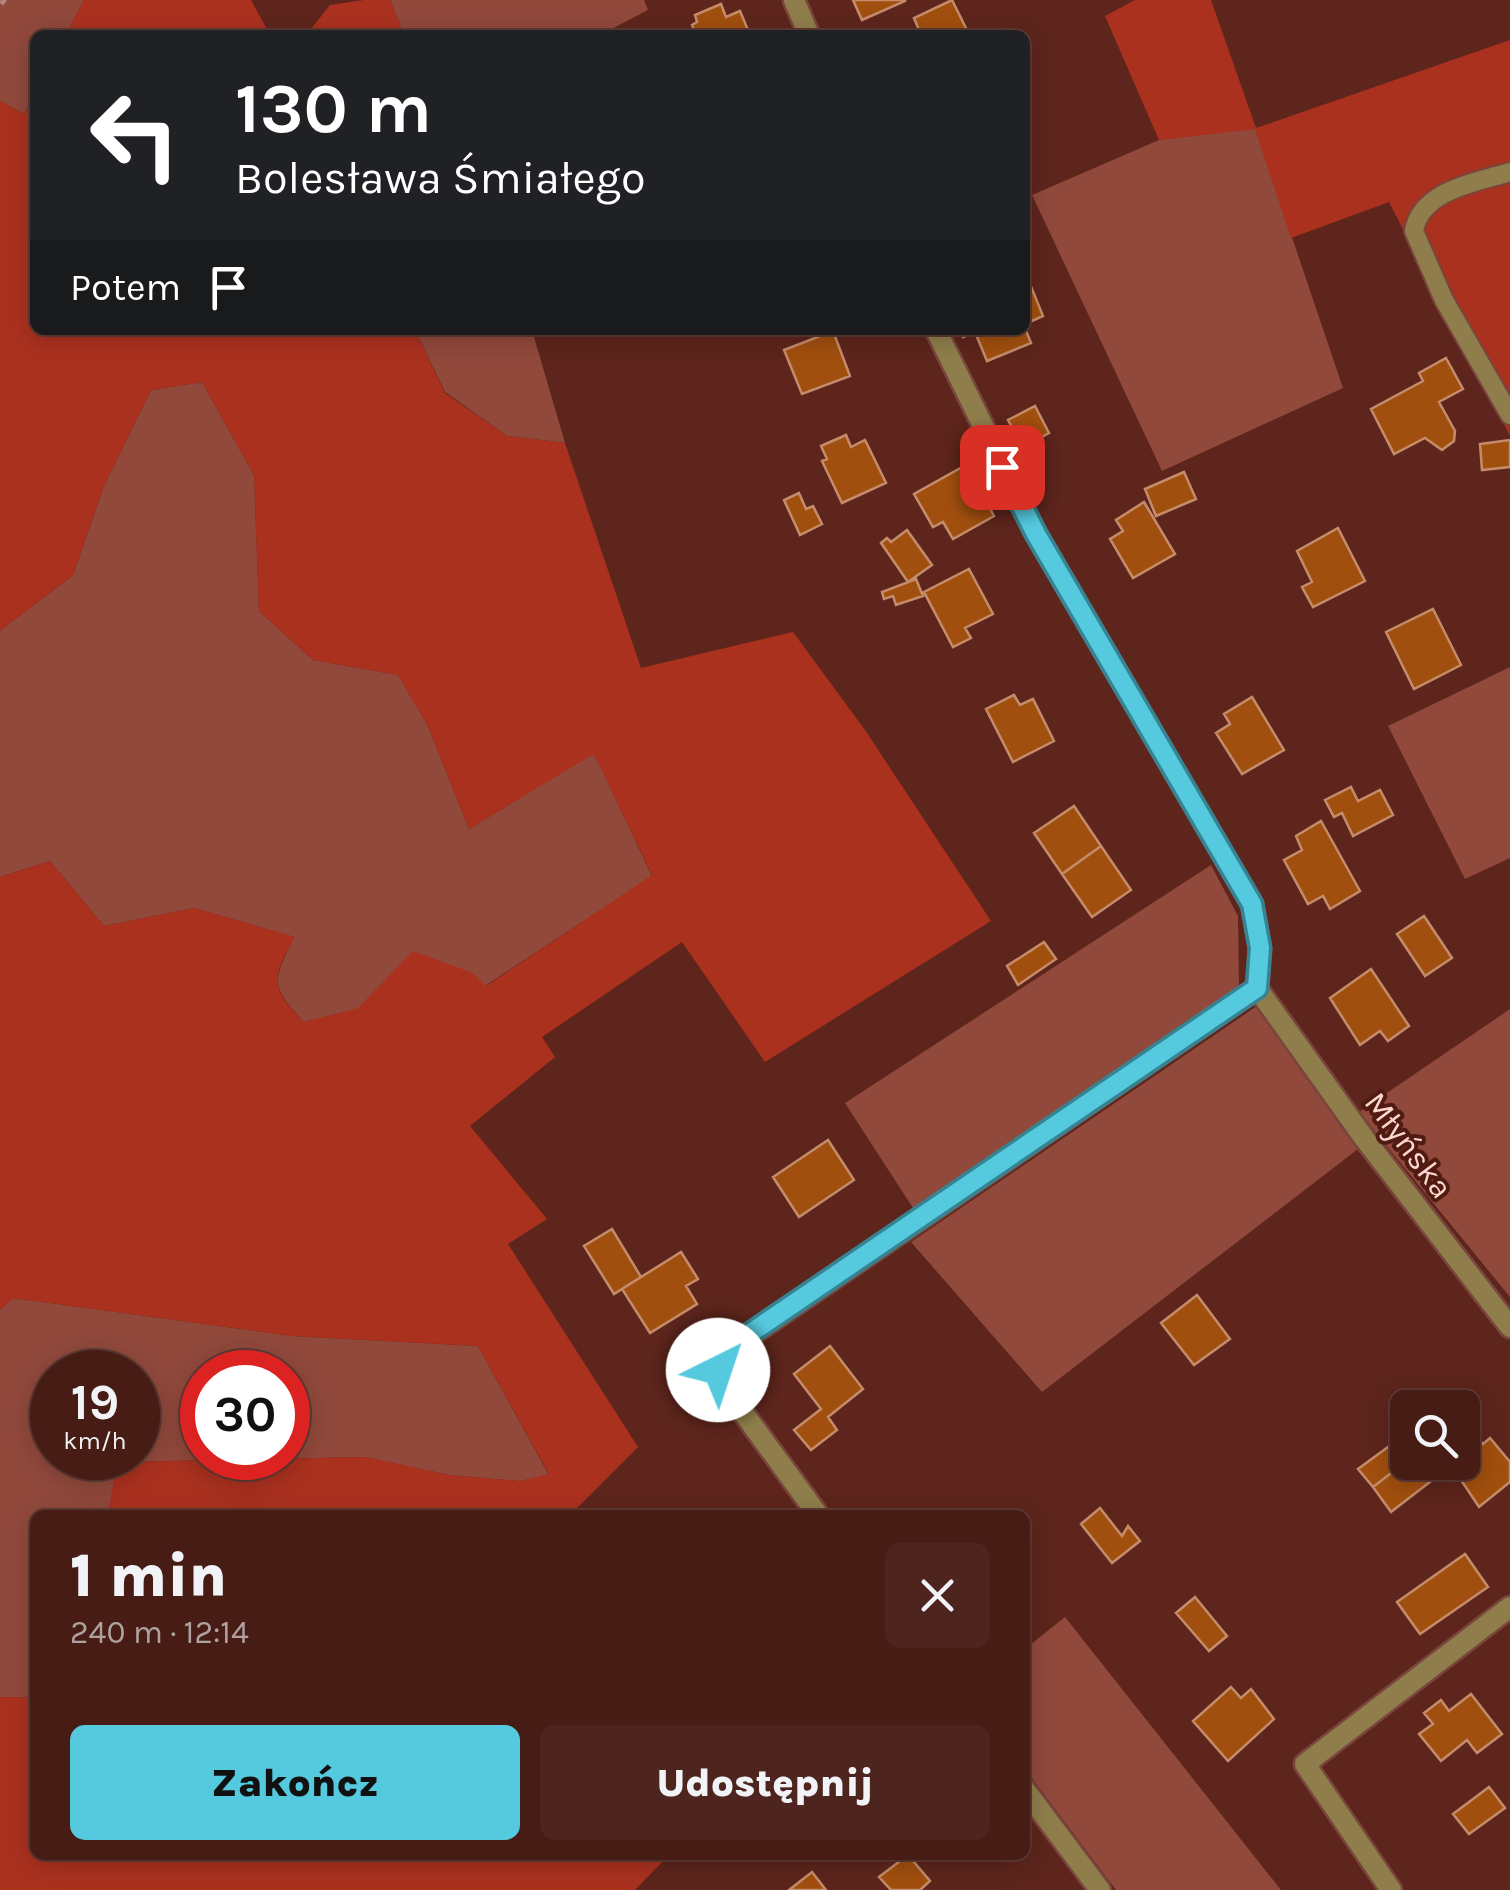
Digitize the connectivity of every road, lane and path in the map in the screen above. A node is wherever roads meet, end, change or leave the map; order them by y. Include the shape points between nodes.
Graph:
1 (794, 0) edge
2 (807, 30) edge
3 (1510, 172) edge
4 (938, 335) edge
5 (1510, 415) edge
6 (1260, 992) junction
7 (1510, 1327) edge
8 (814, 1510) edge
9 (1510, 1607) edge
10 (1030, 1797) edge
11 (1100, 1890) edge
12 (1392, 1890) edge

1 - 2 street
3 - 5 lane via 1441,196 1420,214 1414,231 1444,300
4 - 6 street via 1036,534 1252,904
6 - 7 street, Młyńska
6 - 8 street via 725,1353 718,1370 722,1385
9 - 12 street via 1305,1764
10 - 11 street

